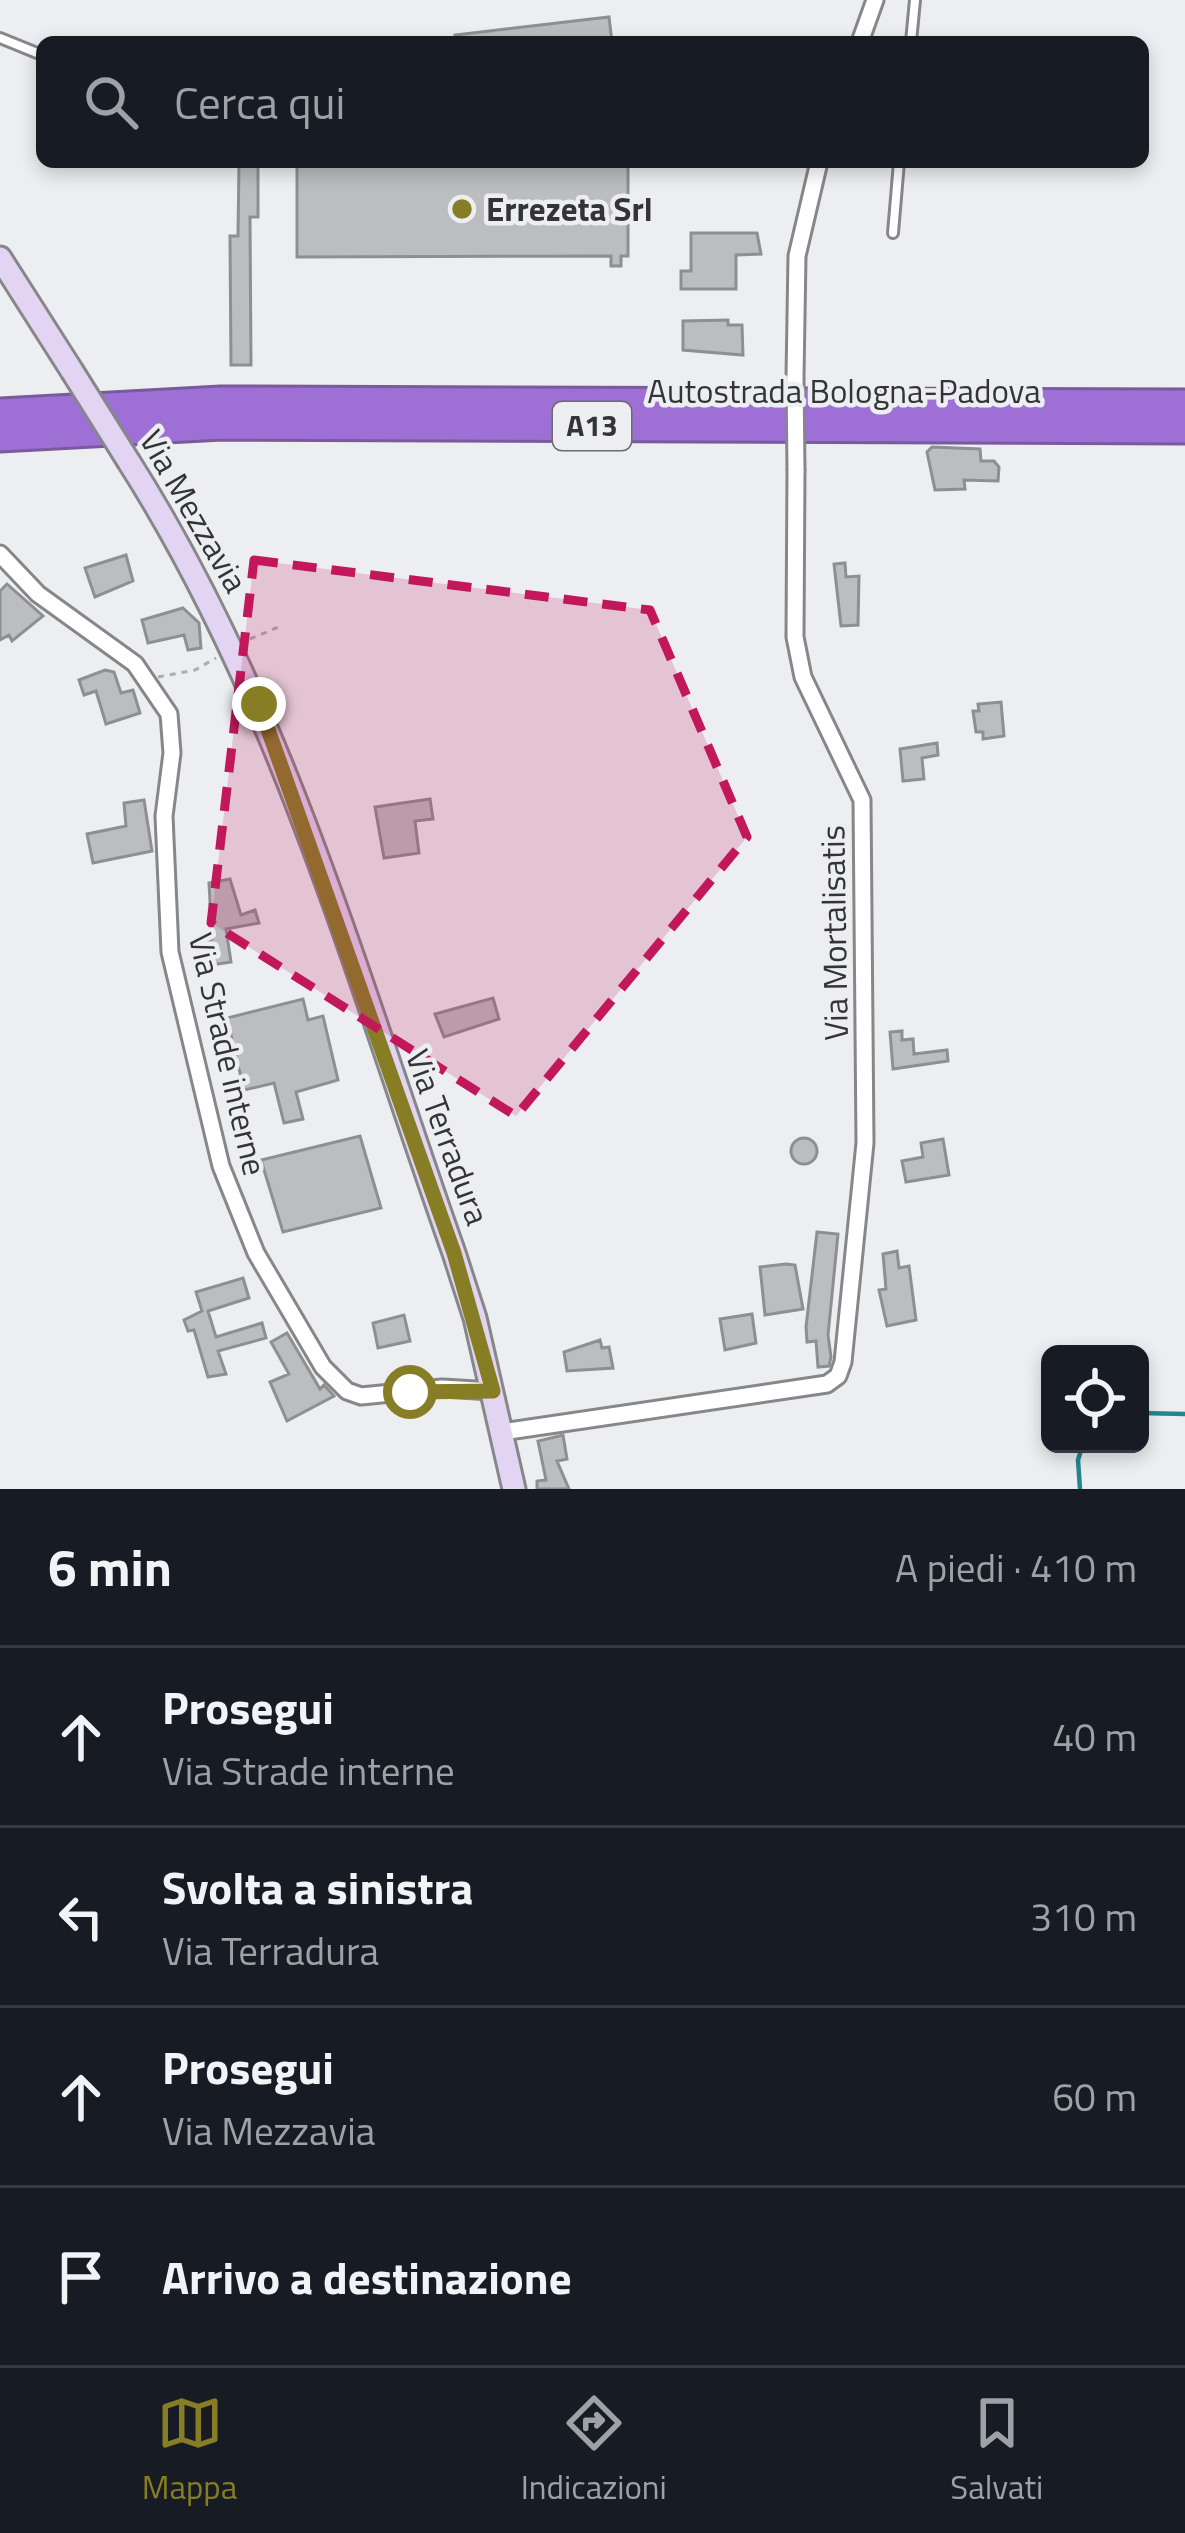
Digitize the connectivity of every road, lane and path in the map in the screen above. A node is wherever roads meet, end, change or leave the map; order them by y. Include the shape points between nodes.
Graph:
1 (875, 0) edge
2 (915, 0) edge
3 (862, 36) edge
4 (912, 36) edge
5 (0, 38) edge
6 (36, 53) edge
7 (819, 168) edge
8 (898, 168) edge
9 (892, 233) dead end
10 (0, 258) edge
11 (1185, 404) edge
12 (0, 413) edge
13 (1185, 429) edge
14 (0, 437) edge
15 (0, 554) edge
16 (281, 626) dead end
17 (250, 639) dead end
18 (222, 653) dead end
19 (152, 681) junction
20 (298, 814) joint
21 (493, 1391) junction
22 (502, 1432) junction
23 (514, 1489) edge

1 - 3 street
2 - 4 lane
5 - 6 lane
7 - 22 street, Via Mortalisatis, bridge via 797,256 795,637 803,676 862,800 865,1143 843,1362 827,1384
8 - 9 lane
10 - 20 main road, Via Mezzavia, bridge via 182,545 227,633
11 - 12 highway, Autostrada Bologna-Padova / A13 via 220,401
13 - 14 highway, Autostrada Bologna-Padova / A13 via 221,425
15 - 19 street
16 - 17 path
18 - 19 path
19 - 21 street, Via Strade interne via 172,733 164,816 170,952 245,1234 323,1367 347,1391
20 - 21 main road, Via Terradura via 454,1253
21 - 22 main road, Via Terradura
22 - 23 main road, Via Terradura

